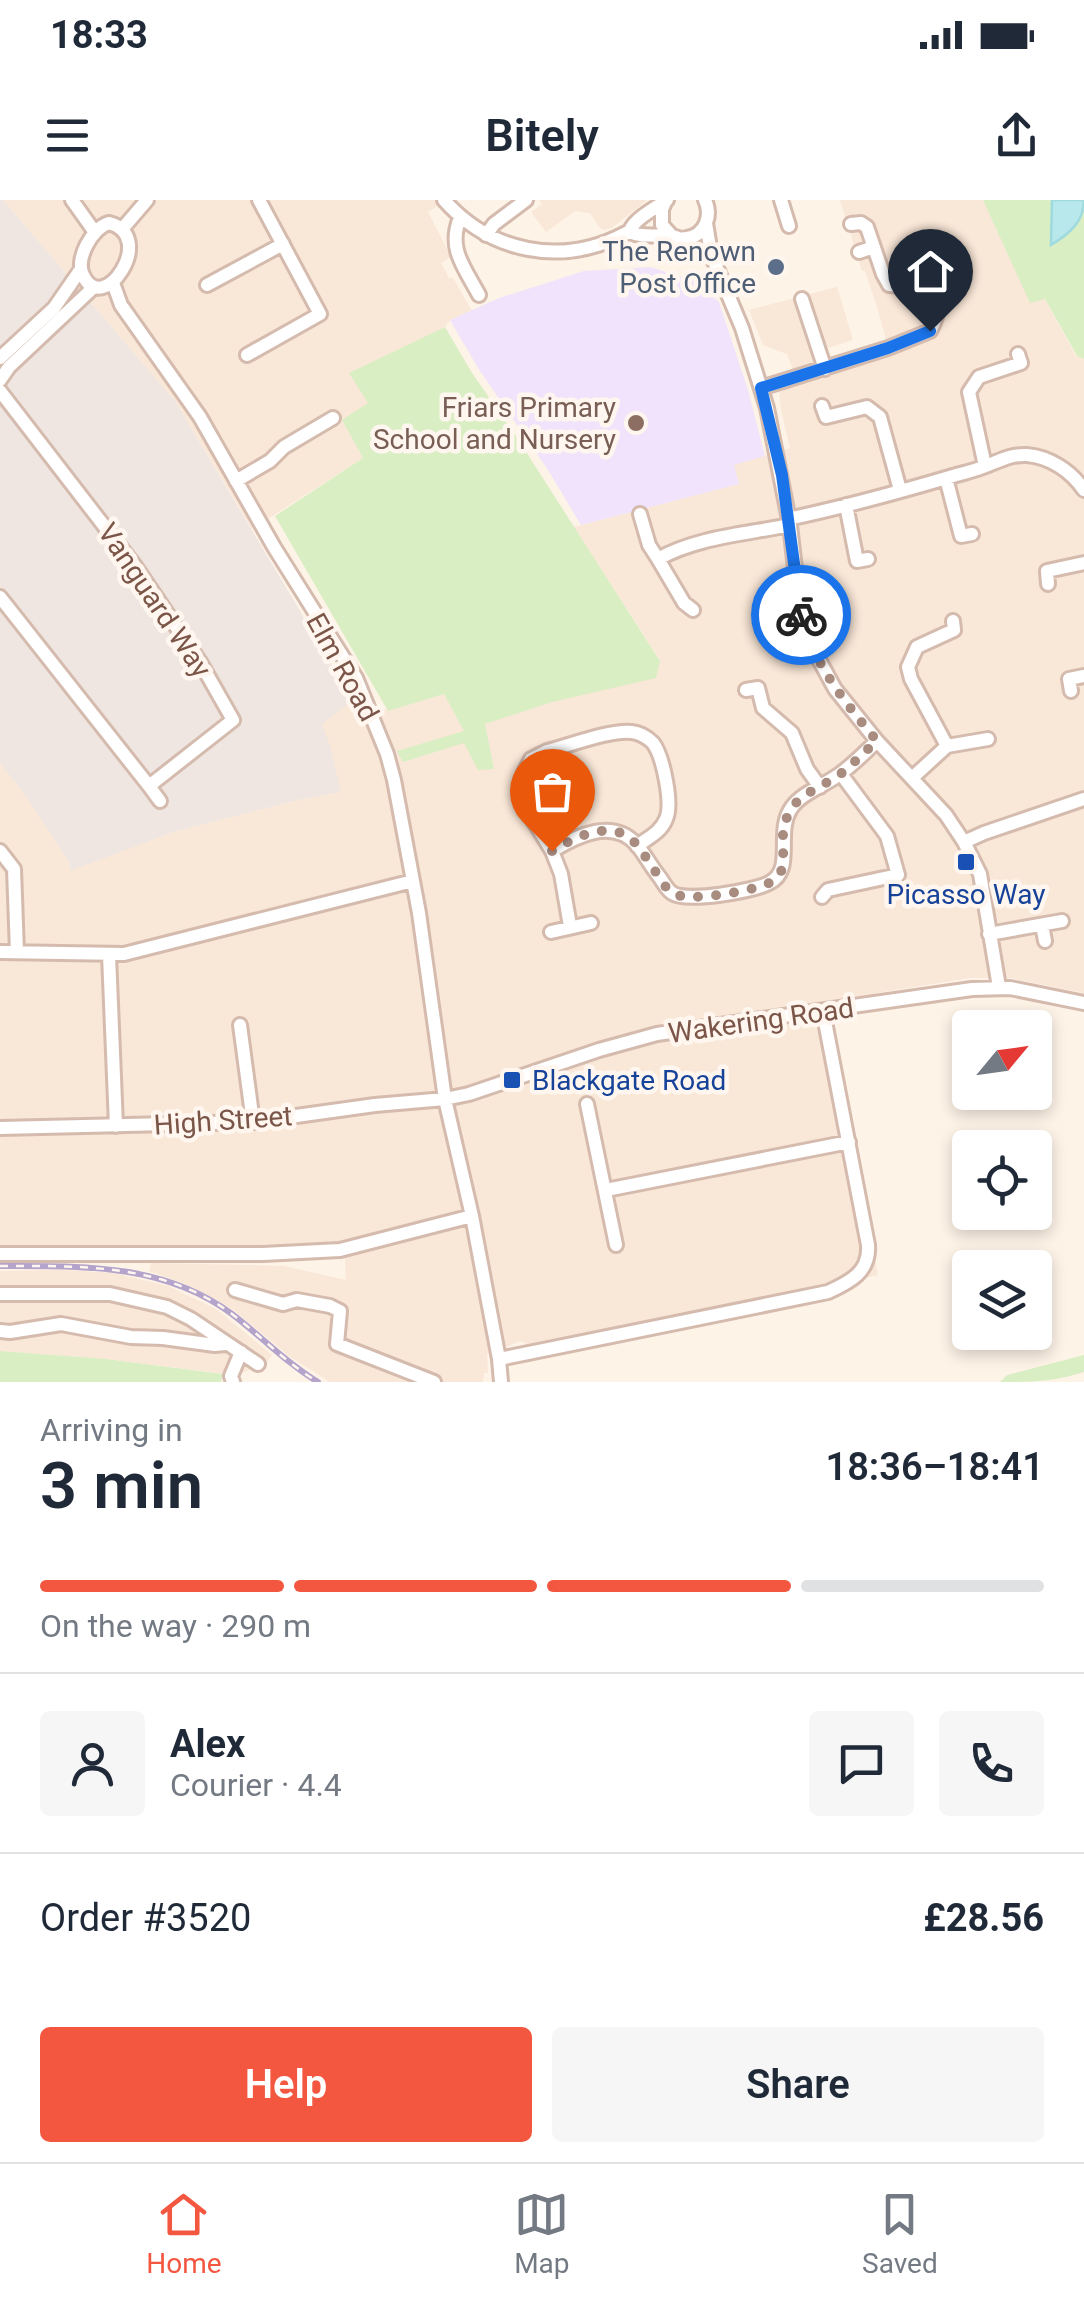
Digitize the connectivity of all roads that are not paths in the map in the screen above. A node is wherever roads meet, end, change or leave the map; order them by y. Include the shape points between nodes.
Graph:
1 (72, 200) edge
2 (147, 200) edge
3 (260, 200) edge
4 (444, 200) edge
5 (526, 200) edge
6 (666, 200) edge
7 (781, 200) edge
8 (707, 201) edge
9 (460, 218) junction
10 (706, 223) junction
11 (851, 224) dead end
12 (789, 226) dead end
13 (123, 228) junction
14 (94, 231) junction
15 (629, 232) junction
16 (486, 235) junction
17 (679, 237) junction
18 (283, 244) junction
19 (874, 247) junction
20 (859, 252) dead end
21 (711, 254) junction
22 (947, 263) dead end
23 (81, 269) junction
24 (936, 276) junction
25 (113, 283) junction
26 (208, 286) dead end
27 (94, 287) junction
28 (480, 295) dead end
29 (802, 299) dead end
30 (247, 355) dead end
31 (9, 356) edge
32 (1021, 364) dead end
33 (825, 369) junction
34 (0, 380) edge
35 (761, 388) junction
36 (2, 398) edge
37 (324, 418) dead end
38 (826, 418) dead end
39 (985, 466) junction
40 (946, 478) junction
41 (1081, 479) edge
42 (236, 481) junction
43 (900, 490) junction
44 (846, 505) junction
45 (640, 514) dead end
46 (789, 522) junction
47 (960, 536) dead end
48 (658, 558) junction
49 (857, 561) dead end
50 (1084, 563) edge
51 (1046, 571) dead end
52 (0, 596) edge
53 (693, 610) dead end
54 (955, 631) dead end
55 (1084, 676) edge
56 (1069, 679) dead end
57 (758, 688) dead end
58 (988, 739) dead end
59 (877, 741) junction
60 (948, 746) junction
61 (841, 774) junction
62 (912, 778) junction
63 (149, 786) junction
64 (820, 787) junction
65 (1084, 799) edge
66 (160, 801) dead end
67 (964, 842) junction
68 (638, 846) junction
69 (0, 851) edge
70 (552, 851) junction
71 (413, 881) junction
72 (822, 897) dead end
73 (1062, 920) dead end
74 (590, 924) dead end
75 (1042, 925) junction
76 (570, 926) junction
77 (551, 932) dead end
78 (990, 934) junction
79 (1045, 941) dead end
80 (0, 952) edge
81 (17, 952) junction
82 (110, 955) junction
83 (999, 988) junction
84 (1084, 1003) edge
85 (823, 1011) junction
86 (240, 1025) dead end
87 (446, 1099) junction
88 (587, 1104) dead end
89 (252, 1122) junction
90 (116, 1126) junction
91 (0, 1128) edge
92 (848, 1142) junction
93 (606, 1190) junction
94 (472, 1216) junction
95 (616, 1244) dead end
96 (0, 1254) edge
97 (235, 1290) dead end
98 (0, 1294) edge
99 (0, 1331) edge
100 (225, 1344) junction
101 (240, 1352) junction
102 (499, 1359) junction
103 (258, 1364) dead end
104 (232, 1382) edge
105 (434, 1382) edge
106 (501, 1382) edge

1 - 14 street
2 - 13 street
3 - 18 street
4 - 9 street
5 - 16 street
6 - 15 street
6 - 17 street via 662,225
7 - 12 street
8 - 10 street
9 - 16 street
9 - 28 street via 455,250
10 - 17 street via 695,235
10 - 21 street
11 - 19 street via 868,228
13 - 14 street via 109,223
13 - 25 street via 130,247
14 - 23 street
15 - 16 street via 564,252 522,248
15 - 17 street
17 - 21 street
18 - 26 street
18 - 30 street via 324,320
19 - 20 street
19 - 24 street via 890,285
21 - 35 street
22 - 24 street
23 - 27 street
23 - 31 street
24 - 33 street via 941,292 930,331
25 - 27 street
25 - 42 street, Elm Road
27 - 31 street
29 - 33 street
31 - 34 street
32 - 39 street via 979,377 969,392
33 - 35 street
35 - 46 street
36 - 63 street, Vanguard Way via 135,566 233,720
37 - 42 street
38 - 43 street via 860,407 880,416
39 - 40 street
39 - 41 street via 1030,455
40 - 43 street
40 - 47 street
42 - 71 street, Elm Road via 364,694 394,780
43 - 44 street
44 - 46 street
44 - 49 street
45 - 48 street
46 - 48 street
46 - 59 street via 811,645 835,689
48 - 53 street
50 - 51 street
52 - 63 street
54 - 60 street via 916,647 908,667
55 - 56 street
57 - 64 street via 763,708 792,733
58 - 60 street via 971,734
59 - 61 street
59 - 62 street
60 - 62 street
61 - 64 street
61 - 72 street via 887,836 904,873 828,890
62 - 67 street
63 - 66 street
64 - 68 street via 791,808 782,837 784,864 764,885 680,896 668,890
65 - 67 street
67 - 78 street via 980,874
68 - 70 street via 606,830
68 - 70 street via 666,821 668,798 654,746 626,732 547,750 527,765 533,820
69 - 81 street via 14,869
70 - 76 street
71 - 82 street
71 - 87 street, Elm Road
73 - 75 street
74 - 76 street
75 - 78 street
75 - 79 street
76 - 77 street
78 - 83 street
80 - 81 street
81 - 82 street
82 - 90 street
83 - 84 street, Wakering Road
83 - 85 street, Wakering Road
85 - 87 street, Wakering Road via 657,1034
85 - 92 street
86 - 89 street
87 - 89 street, High Street
87 - 94 street
88 - 93 street
89 - 90 street, High Street
90 - 91 street, High Street
92 - 93 street
92 - 102 street via 869,1255 848,1283 805,1304
93 - 95 street
94 - 96 street via 340,1250
94 - 102 street
97 - 105 street via 283,1304 330,1306 340,1311 337,1344
98 - 100 street via 110,1294 167,1308
99 - 100 street via 61,1324
100 - 101 street
101 - 103 street
101 - 104 street
102 - 106 street

